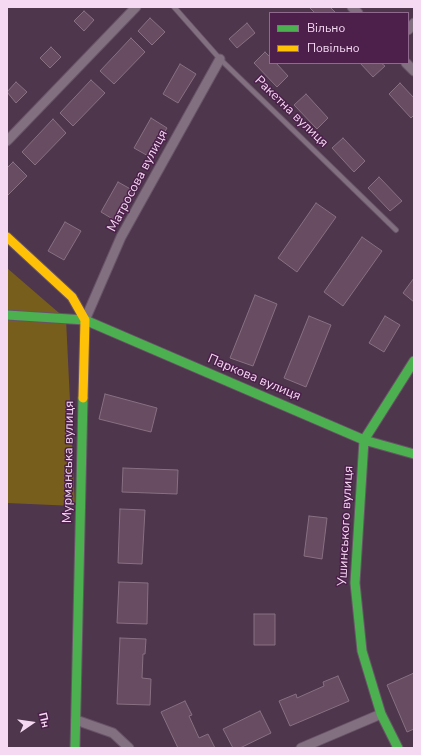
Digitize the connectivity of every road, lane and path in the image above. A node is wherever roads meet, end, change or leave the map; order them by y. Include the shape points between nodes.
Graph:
1 (136, 7) edge
2 (174, 7) edge
3 (220, 58) junction
4 (7, 141) edge
5 (396, 230) dead end
6 (7, 237) edge
7 (7, 315) edge
8 (85, 320) junction
9 (414, 361) edge
10 (364, 440) junction
11 (414, 454) edge
12 (381, 714) junction
13 (76, 720) junction
14 (75, 748) edge
15 (129, 748) edge
16 (301, 748) edge
17 (398, 748) edge

1 - 4 street
2 - 3 lane, Ракетна вулиця
3 - 5 lane, Ракетна вулиця
3 - 8 street, Матросова вулиця via 121,237
6 - 8 street via 72,297
7 - 8 street, Паркова вулиця
8 - 10 street, Паркова вулиця
8 - 13 street, Мурманська вулиця
9 - 10 street, Ушинського вулиця
10 - 11 street, Паркова вулиця
10 - 12 street, Ушинського вулиця via 355,583 362,651
12 - 16 street
12 - 17 street, Ушинського вулиця
13 - 14 street, Мурманська вулиця
13 - 15 street via 113,733

